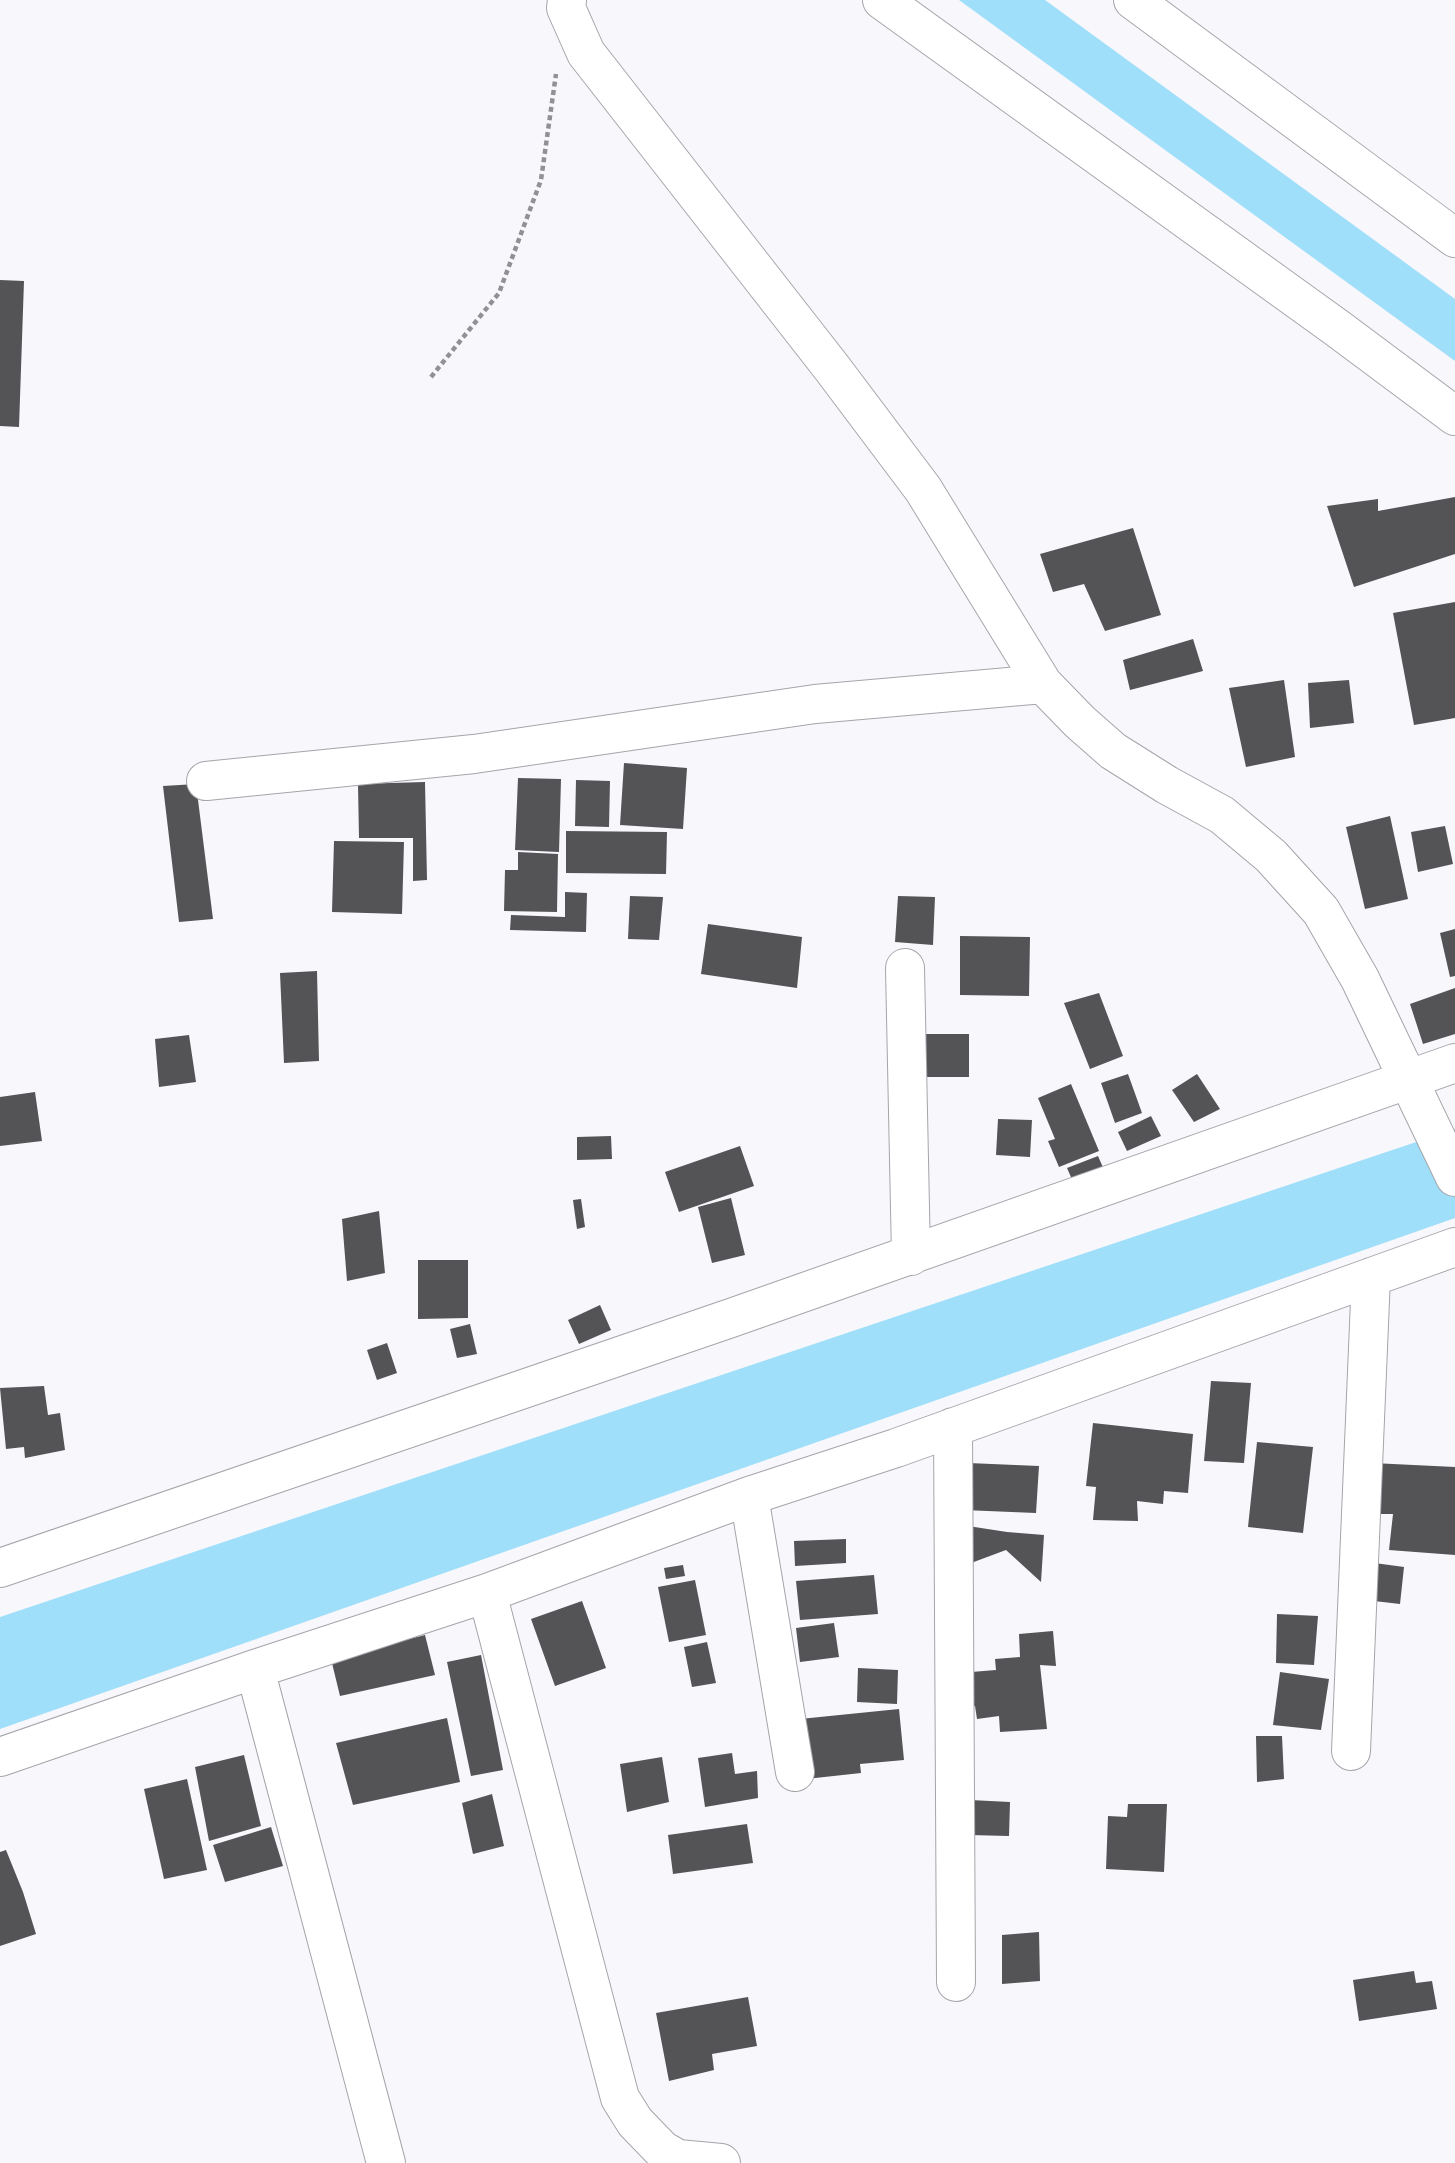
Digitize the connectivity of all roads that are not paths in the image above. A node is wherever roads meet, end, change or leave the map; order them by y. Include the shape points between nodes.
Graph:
1 (567, 0) edge
2 (882, 0) edge
3 (1133, 0) edge
4 (1455, 238) edge
5 (1455, 416) edge
6 (1043, 684) junction
7 (206, 782) dead end
8 (905, 968) dead end
9 (1455, 1063) edge
10 (1406, 1079) junction
11 (1455, 1177) edge
12 (1455, 1247) edge
13 (911, 1256) junction
14 (1371, 1277) junction
15 (953, 1427) junction
16 (748, 1496) junction
17 (0, 1568) edge
18 (487, 1593) junction
19 (255, 1669) junction
20 (1351, 1751) dead end
21 (0, 1757) edge
22 (795, 1772) dead end
23 (956, 1982) dead end
24 (386, 2163) edge
25 (721, 2163) edge

1 - 6 street via 566,8 586,52 923,489
2 - 5 street
3 - 4 street
6 - 7 street via 815,704 474,754
6 - 10 street via 1113,751 1222,815 1271,856 1321,911 1360,979
8 - 13 street
9 - 10 street
10 - 11 street
10 - 13 street
12 - 14 street
13 - 17 street
14 - 15 street
14 - 20 street
15 - 16 street
15 - 23 street
16 - 18 street
16 - 22 street
18 - 19 street
18 - 25 street via 620,2098 662,2150 678,2159
19 - 21 street
19 - 24 street

